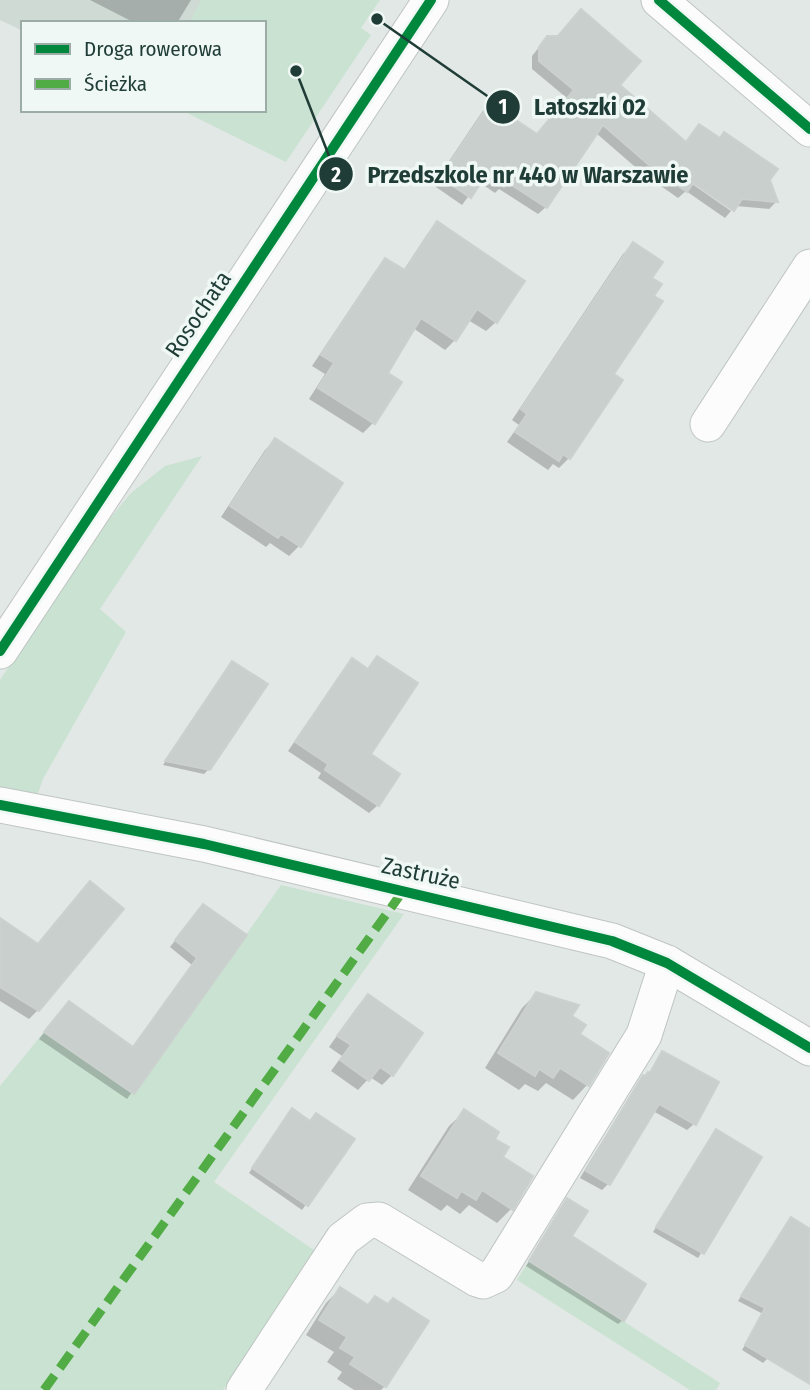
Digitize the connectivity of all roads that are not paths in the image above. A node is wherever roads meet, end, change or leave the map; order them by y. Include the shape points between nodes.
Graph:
1 (431, 0) edge
2 (659, 0) edge
3 (810, 129) edge
4 (810, 267) edge
5 (708, 424) dead end
6 (0, 651) edge
7 (0, 805) edge
8 (667, 963) junction
9 (810, 1048) edge
10 (244, 1390) edge

1 - 6 street, Rosochata
2 - 3 street
4 - 5 street
7 - 8 street, Zastruże via 204,844 460,903 612,941
8 - 9 street, Zastruże
8 - 10 street via 644,1035 496,1275 477,1279 379,1220 368,1222 343,1239

